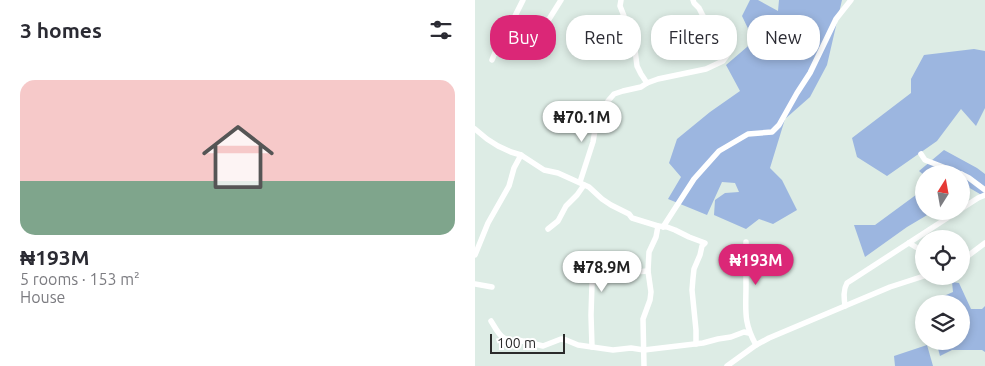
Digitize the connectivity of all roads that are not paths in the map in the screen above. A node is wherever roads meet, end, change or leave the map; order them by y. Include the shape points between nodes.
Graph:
1 (523, 0) edge
2 (561, 0) edge
3 (621, 0) edge
4 (693, 0) edge
5 (851, 0) edge
6 (516, 15) edge
7 (552, 15) edge
8 (647, 83) junction
9 (475, 129) edge
10 (921, 154) dead end
11 (521, 155) junction
12 (938, 165) edge
13 (970, 179) edge
14 (582, 183) junction
15 (985, 190) edge
16 (985, 195) edge
17 (970, 203) edge
18 (944, 220) edge
19 (660, 227) junction
20 (548, 229) dead end
21 (746, 242) dead end
22 (909, 243) junction
23 (985, 244) edge
24 (915, 247) edge
25 (475, 255) edge
26 (970, 255) edge
27 (648, 271) junction
28 (915, 279) edge
29 (475, 284) edge
30 (492, 287) dead end
31 (845, 306) junction
32 (491, 321) dead end
33 (749, 332) junction
34 (696, 344) junction
35 (756, 345) junction
36 (592, 347) junction
37 (644, 350) junction
38 (644, 366) edge
39 (727, 366) edge

1 - 6 street
2 - 7 street
3 - 8 street via 624,27 635,50 637,66
4 - 8 street via 722,38 728,54 706,69
5 - 19 street via 836,19 810,73 779,125 772,132 748,134 719,151 694,179
8 - 14 street via 641,88 614,94 608,100 596,124
9 - 11 street via 498,146
10 - 12 street via 925,160
11 - 14 street via 544,170
11 - 25 street
13 - 15 street
14 - 19 street via 632,218
14 - 20 street via 577,195
16 - 17 street
18 - 22 street
19 - 27 street via 649,252
19 - 34 street via 705,243 693,278
21 - 33 street via 745,306
22 - 24 street
22 - 31 street via 847,282
23 - 26 street
27 - 36 street via 596,276 592,284
27 - 37 street via 651,292 643,319
28 - 31 street
29 - 30 street
31 - 35 street
32 - 36 street via 507,341 518,340 543,346 561,339
33 - 34 street
33 - 35 street
34 - 37 street
35 - 39 street
36 - 37 street
37 - 38 street

